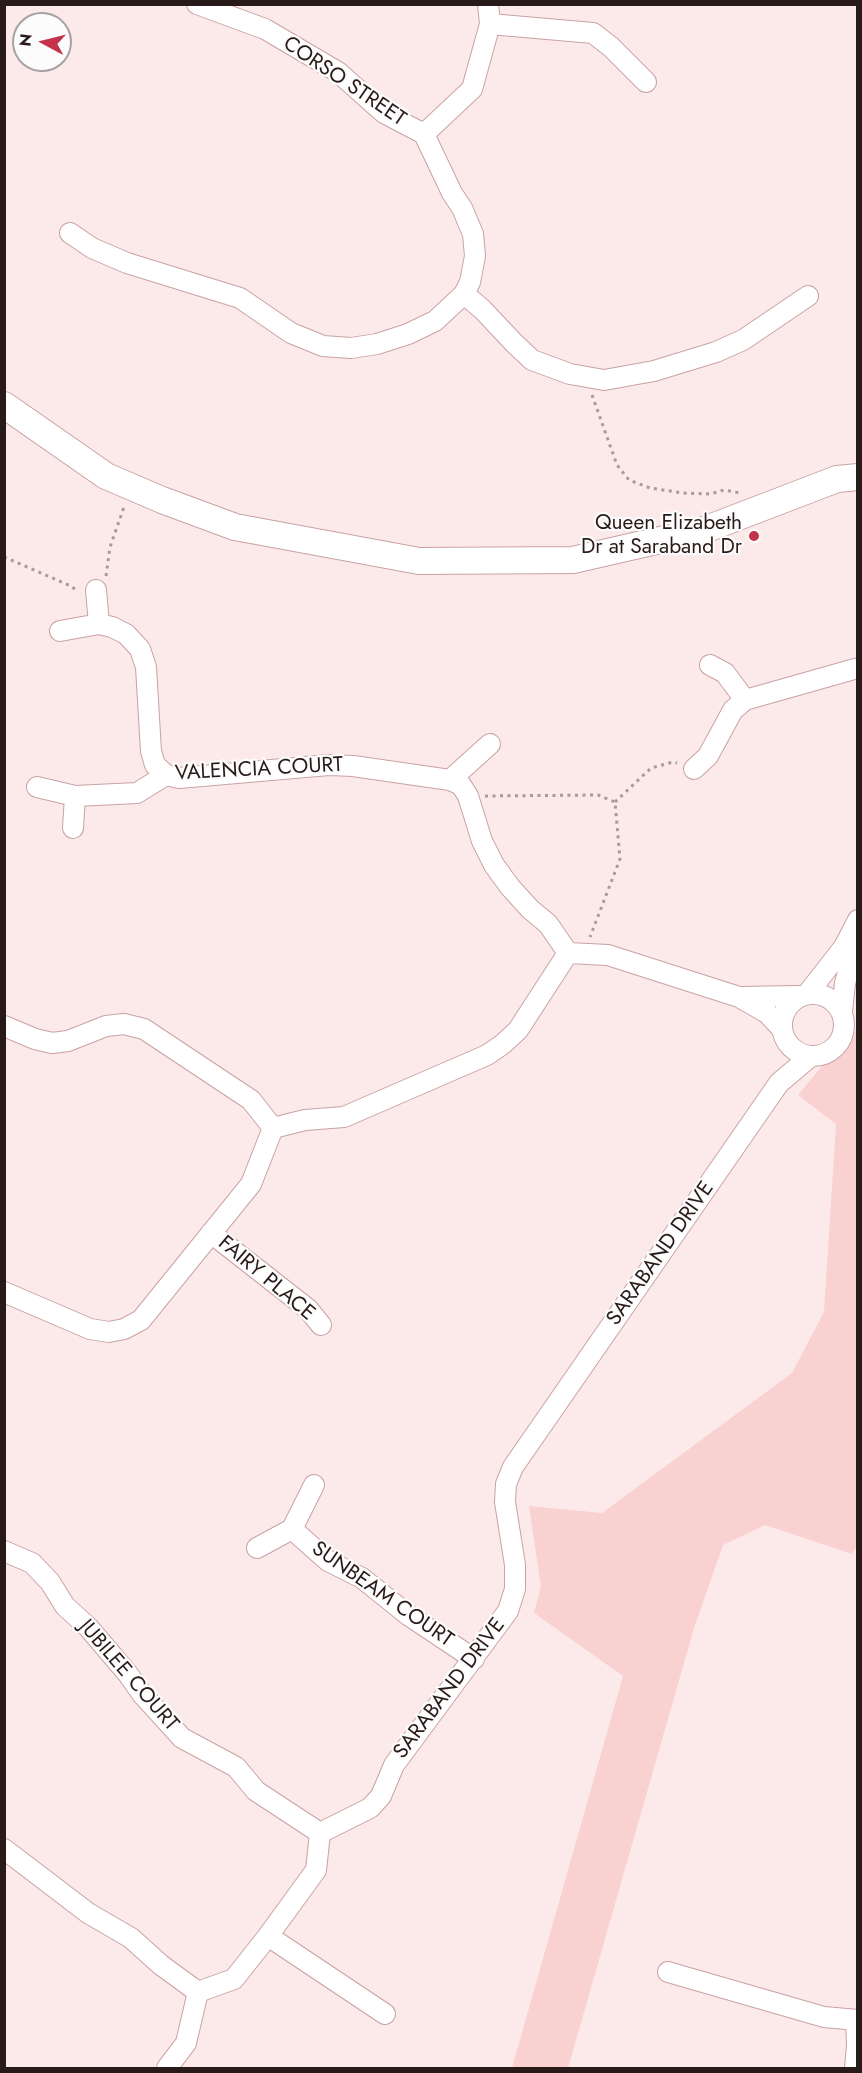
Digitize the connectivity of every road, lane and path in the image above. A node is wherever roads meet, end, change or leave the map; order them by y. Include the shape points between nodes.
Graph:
1 (197, 4) edge
2 (489, 14) edge
3 (646, 82) dead end
4 (424, 134) junction
5 (70, 233) dead end
6 (464, 294) junction
7 (808, 296) dead end
8 (585, 378) junction
9 (4, 405) edge
10 (858, 461) edge
11 (847, 478) edge
12 (747, 497) dead end
13 (122, 512) dead end
14 (4, 557) edge
15 (96, 595) junction
16 (99, 624) junction
17 (60, 631) dead end
18 (710, 665) dead end
19 (858, 668) edge
20 (745, 700) junction
21 (490, 744) dead end
22 (694, 769) joint
23 (166, 774) junction
24 (450, 780) junction
25 (37, 787) dead end
26 (75, 796) junction
27 (468, 796) junction
28 (615, 802) junction
29 (73, 828) dead end
30 (858, 920) edge
31 (858, 946) edge
32 (576, 954) junction
33 (803, 995) junction
34 (739, 997) junction
35 (842, 1012) junction
36 (4, 1026) edge
37 (784, 1035) junction
38 (812, 1056) junction
39 (779, 1083) junction
40 (273, 1128) junction
41 (211, 1233) junction
42 (4, 1292) edge
43 (321, 1325) dead end
44 (314, 1485) dead end
45 (292, 1529) junction
46 (257, 1548) dead end
47 (4, 1551) edge
48 (474, 1659) junction
49 (320, 1833) junction
50 (4, 1848) edge
51 (268, 1936) junction
52 (668, 1972) dead end
53 (198, 1992) junction
54 (385, 2014) dead end
55 (857, 2020) edge
56 (167, 2068) edge
57 (855, 2068) edge

1 - 4 street, CORSO STREET via 265,29 338,72 384,113
2 - 3 street via 593,33
2 - 4 street via 472,89
4 - 6 street via 473,234 475,256
5 - 6 street via 92,248 127,263 240,298 291,333 323,346 376,345 408,334 435,321
6 - 8 street via 532,360
7 - 8 street via 742,340 716,352 654,371 604,380
8 - 12 path via 617,465 629,480 683,493 724,490
9 - 11 street via 106,476 162,500 235,527 419,561 573,560 704,530
10 - 11 street
13 - 15 path via 110,547 105,590
14 - 15 path via 71,585 87,600
15 - 16 street
16 - 17 street
16 - 23 street via 126,634 140,650 146,667 151,751 155,765
18 - 20 street via 725,674
19 - 20 street
20 - 22 street via 733,710 708,756
21 - 24 street
22 - 28 path via 673,762 651,768
23 - 24 street, VALENCIA COURT via 178,778 329,765
23 - 26 street, VALENCIA COURT via 137,793
24 - 27 street via 461,785
25 - 26 street, VALENCIA COURT
26 - 29 street
27 - 28 path via 598,795
27 - 32 street via 494,865 530,909
28 - 32 path via 620,859
30 - 33 street via 844,947
31 - 35 street via 845,983
32 - 34 street via 608,956
32 - 40 street via 518,1030 487,1055 344,1117 305,1120
33 - 34 street
33 - 35 street via 818,993 828,997
33 - 37 street via 785,1009
34 - 37 street via 767,1013
35 - 38 street via 844,1023 839,1043 822,1055
36 - 40 street via 52,1043 106,1026 124,1024 144,1029 251,1100
37 - 38 street via 793,1050
37 - 39 street, SARABAND DRIVE via 786,1055
38 - 39 street, SARABAND DRIVE
39 - 48 street, SARABAND DRIVE via 513,1467 506,1484 505,1502 515,1589 508,1611
40 - 41 street via 251,1184
41 - 42 street via 141,1320 124,1329 90,1329
41 - 43 street, FAIRY PLACE via 308,1309
44 - 45 street, SUNBEAM COURT
45 - 46 street, SUNBEAM COURT
45 - 48 street, SUNBEAM COURT via 328,1561 363,1578 408,1615
47 - 49 street, JUBILEE COURT via 32,1563 182,1738 236,1767 256,1791
48 - 49 street, SARABAND DRIVE via 394,1765 381,1796 370,1808
49 - 51 street via 316,1870
50 - 53 street via 88,1912 131,1938
51 - 53 street via 234,1979
51 - 54 street
52 - 55 street via 824,2017
53 - 56 street via 186,2043
55 - 57 street

